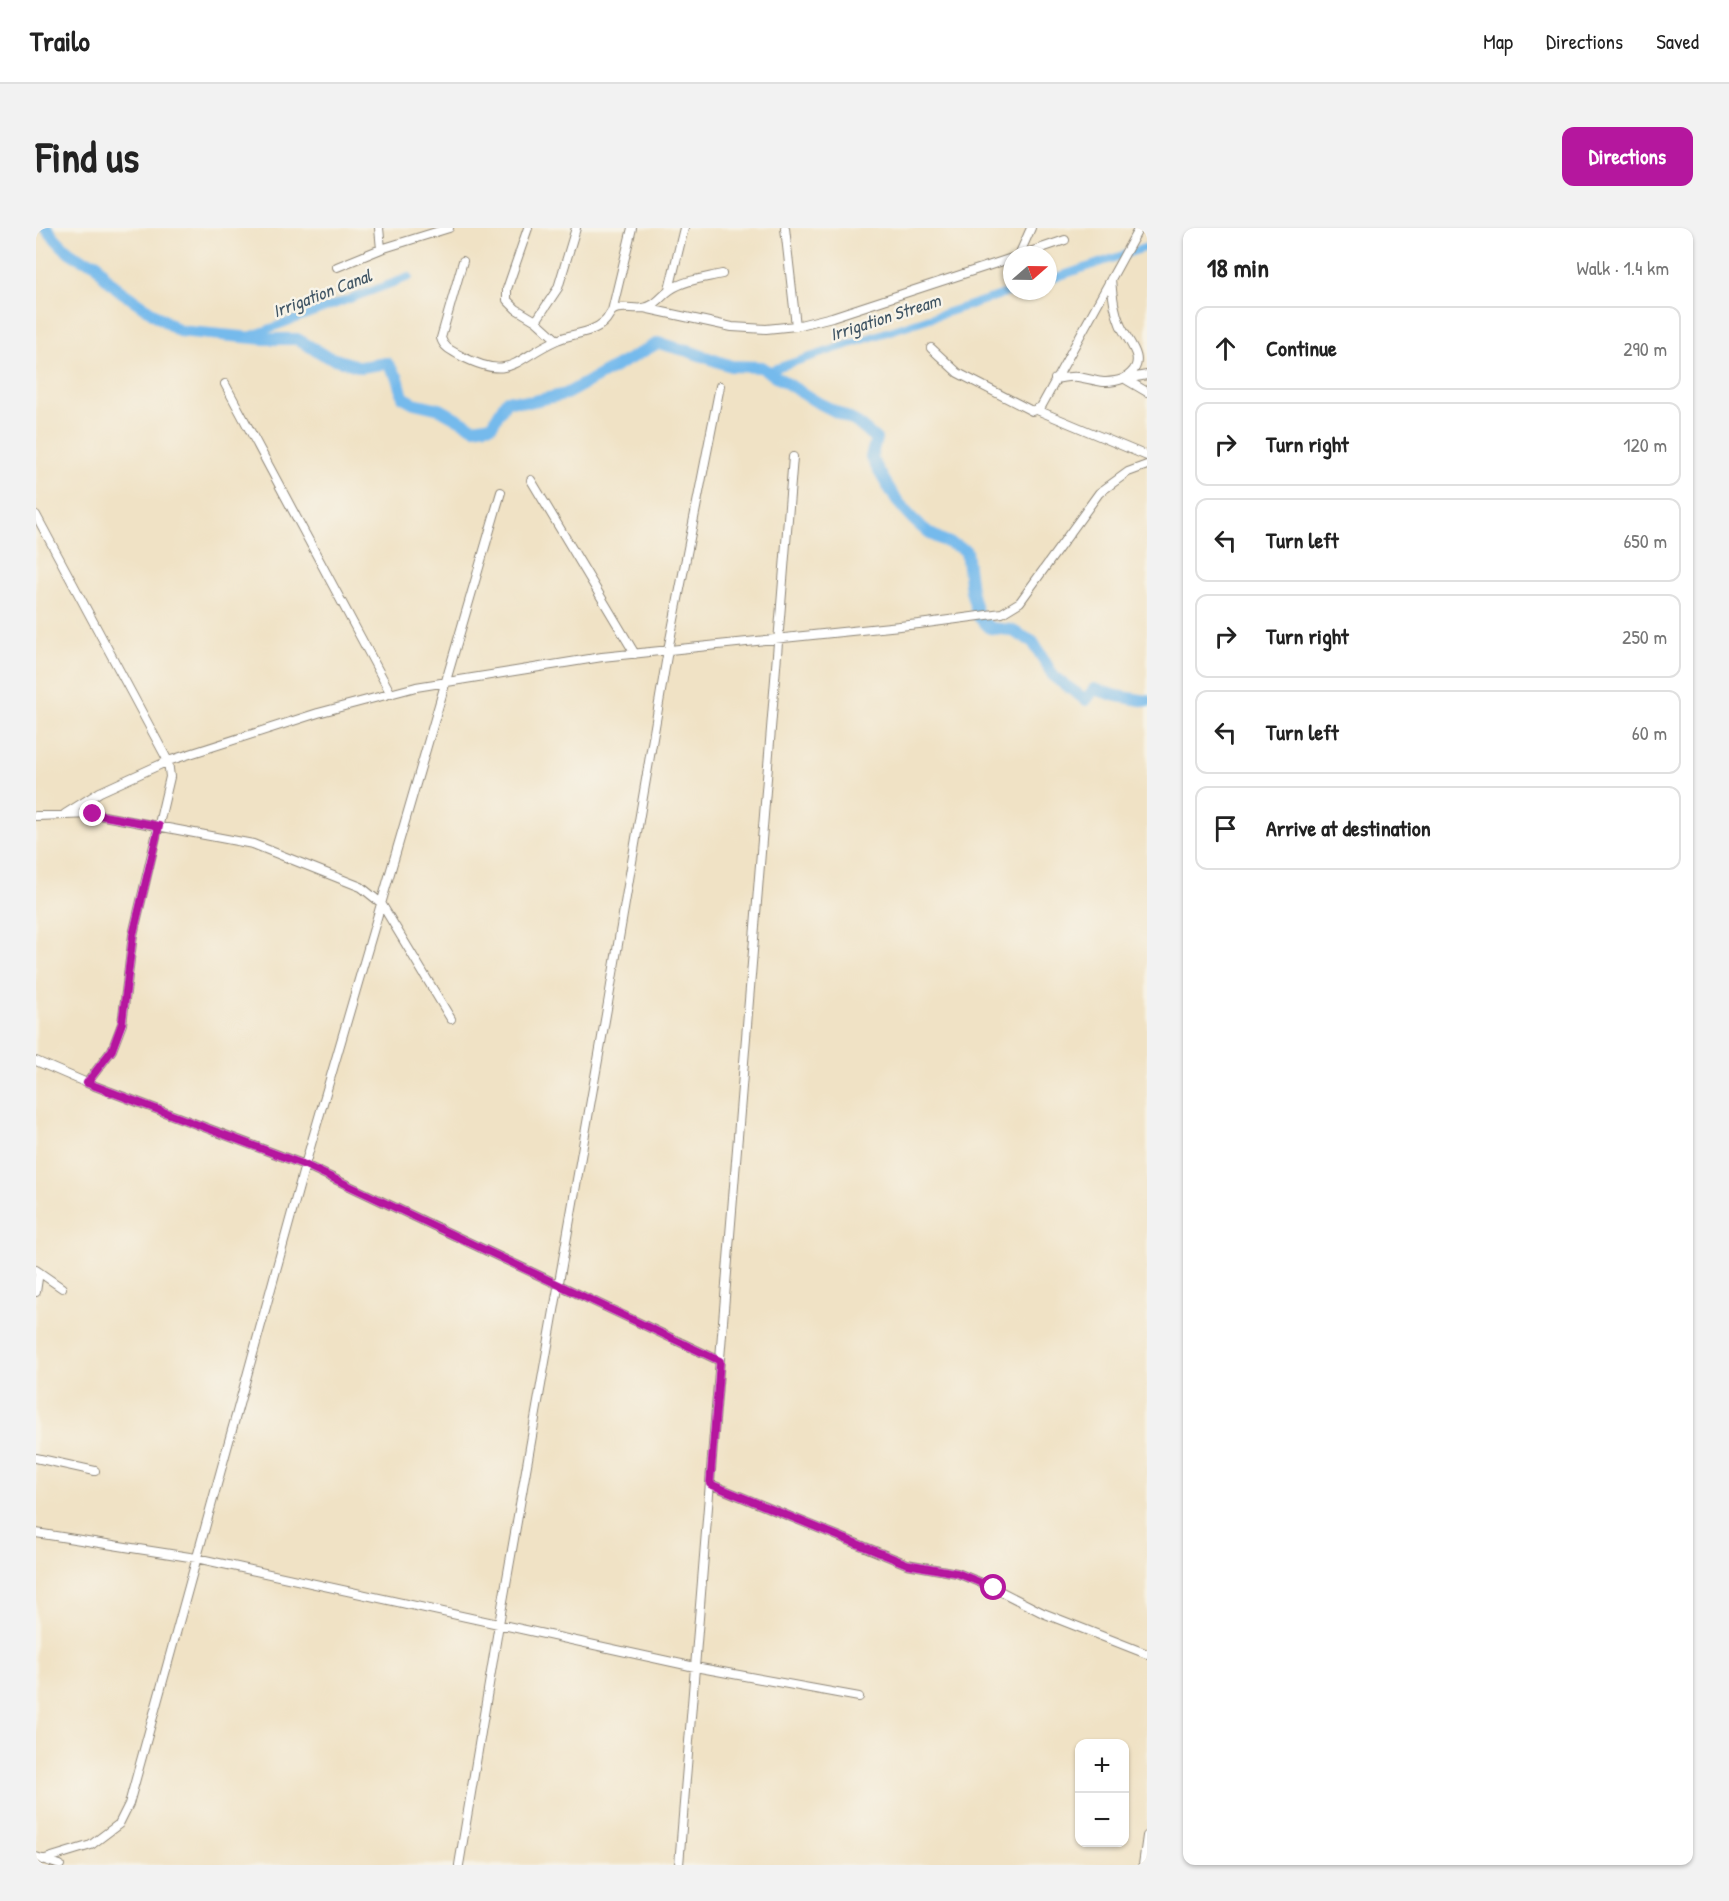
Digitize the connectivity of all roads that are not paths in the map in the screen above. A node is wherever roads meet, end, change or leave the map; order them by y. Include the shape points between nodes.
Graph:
1 (379, 228) edge
2 (449, 228) edge
3 (528, 228) edge
4 (576, 228) edge
5 (632, 228) edge
6 (684, 228) edge
7 (785, 228) edge
8 (1031, 228) edge
9 (1134, 230) edge
10 (1065, 240) dead end
11 (1024, 246) edge
12 (1047, 246) edge
13 (381, 249) junction
14 (463, 261) dead end
15 (1003, 261) edge
16 (337, 267) dead end
17 (722, 274) dead end
18 (1111, 279) junction
19 (669, 290) junction
20 (643, 308) junction
21 (612, 311) junction
22 (536, 321) junction
23 (795, 326) junction
24 (557, 340) junction
25 (931, 348) dead end
26 (1147, 375) edge
27 (1055, 379) junction
28 (1125, 379) junction
29 (225, 384) dead end
30 (720, 386) dead end
31 (1147, 392) edge
32 (1037, 410) junction
33 (1147, 456) edge
34 (793, 457) dead end
35 (1147, 465) edge
36 (531, 480) dead end
37 (501, 492) dead end
38 (36, 515) edge
39 (778, 639) junction
40 (668, 650) junction
41 (635, 654) junction
42 (445, 682) junction
43 (391, 694) junction
44 (168, 761) junction
45 (65, 814) junction
46 (36, 816) edge
47 (159, 826) junction
48 (381, 903) junction
49 (451, 1019) dead end
50 (36, 1061) edge
51 (87, 1083) junction
52 (305, 1165) junction
53 (38, 1271) edge
54 (559, 1284) junction
55 (62, 1288) dead end
56 (36, 1292) edge
57 (720, 1361) junction
58 (36, 1458) edge
59 (95, 1471) dead end
60 (710, 1484) junction
61 (36, 1533) edge
62 (196, 1558) junction
63 (499, 1624) junction
64 (1147, 1654) edge
65 (695, 1667) junction
66 (859, 1697) dead end
67 (1147, 1836) edge
68 (39, 1858) edge
69 (60, 1865) edge
70 (459, 1865) edge
71 (679, 1865) edge
72 (1143, 1865) edge

1 - 13 street
2 - 13 street
3 - 22 street via 507,289 507,300
4 - 22 street via 558,288
5 - 21 street
6 - 19 street
7 - 23 street
8 - 11 street
9 - 18 street
10 - 12 street
13 - 16 street
14 - 24 street via 441,338 449,350 477,364 508,368
15 - 23 street via 832,318
17 - 19 street
18 - 27 street
18 - 28 street via 1120,326 1138,357 1138,365
19 - 20 street via 657,303
20 - 21 street via 622,307
20 - 23 street via 732,327
21 - 24 street via 597,328
22 - 24 street
25 - 32 street via 958,373 1032,411
26 - 28 street
27 - 28 street
27 - 32 street
28 - 31 street
29 - 43 street
30 - 40 street
32 - 33 street
34 - 39 street
35 - 39 street via 1128,472 1099,493 1020,602 1002,613
36 - 41 street
37 - 42 street
38 - 44 street
39 - 40 street
39 - 57 street
40 - 41 street
40 - 54 street
41 - 42 street
42 - 43 street
42 - 48 street
43 - 44 street
44 - 45 street via 100,792
44 - 47 street via 170,777
45 - 46 street
45 - 47 street via 93,814
47 - 48 street via 253,844 361,887
47 - 51 street via 133,935 122,1023 112,1050
48 - 49 street
48 - 52 street
50 - 51 street
51 - 52 street
52 - 54 street
52 - 62 street
53 - 55 street
53 - 56 street
54 - 57 street
54 - 63 street
57 - 60 street
58 - 59 street
60 - 64 street via 907,1564 976,1580 1043,1613
60 - 65 street
61 - 62 street
62 - 63 street
62 - 68 street via 129,1804 119,1824 91,1845
63 - 65 street
63 - 70 street
65 - 66 street
65 - 71 street
67 - 72 street
68 - 69 street

